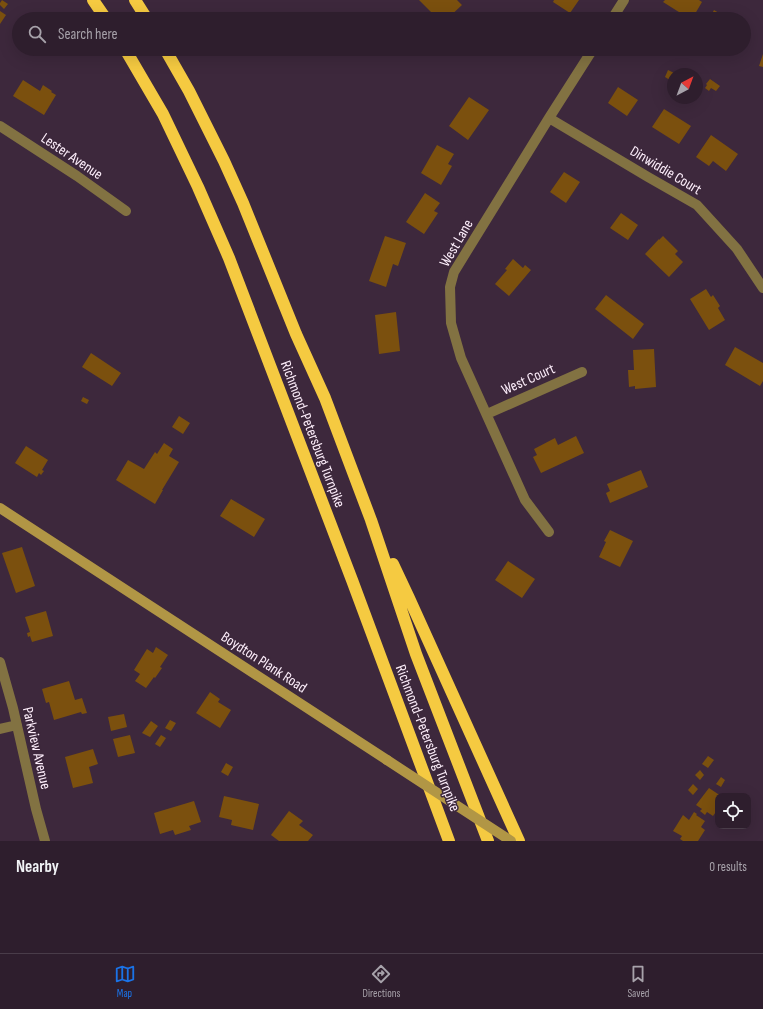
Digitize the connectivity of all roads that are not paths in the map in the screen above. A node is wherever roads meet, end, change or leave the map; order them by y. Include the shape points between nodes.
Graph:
1 (93, 0) edge
2 (135, 0) edge
3 (624, 0) edge
4 (101, 12) edge
5 (143, 12) edge
6 (616, 12) edge
7 (129, 56) edge
8 (169, 56) edge
9 (589, 56) edge
10 (549, 118) junction
11 (0, 126) edge
12 (126, 211) dead end
13 (763, 288) edge
14 (582, 372) dead end
15 (487, 414) junction
16 (0, 508) edge
17 (372, 520) junction
18 (549, 532) dead end
19 (0, 662) edge
20 (17, 725) junction
21 (0, 729) edge
22 (45, 841) edge
23 (449, 841) edge
24 (488, 841) edge
25 (511, 841) edge
26 (519, 841) edge

1 - 4 highway
2 - 5 highway
3 - 6 street
7 - 23 highway, Richmond-Petersburg Turnpike via 163,114 229,258
8 - 17 highway, Richmond-Petersburg Turnpike via 224,161 243,204
9 - 10 street, West Lane
10 - 13 street, Dinwiddie Court via 697,205 737,249
10 - 15 street, West Lane via 454,272 450,287 451,323 461,358
11 - 12 street, Lester Avenue
14 - 15 street, West Court
15 - 18 street, West Lane via 525,500
16 - 25 main road, Boydton Plank Road, bridge
17 - 24 highway, Richmond-Petersburg Turnpike via 416,654
17 - 26 highway
19 - 20 street, Parkview Avenue
20 - 21 street
20 - 22 street, Parkview Avenue

